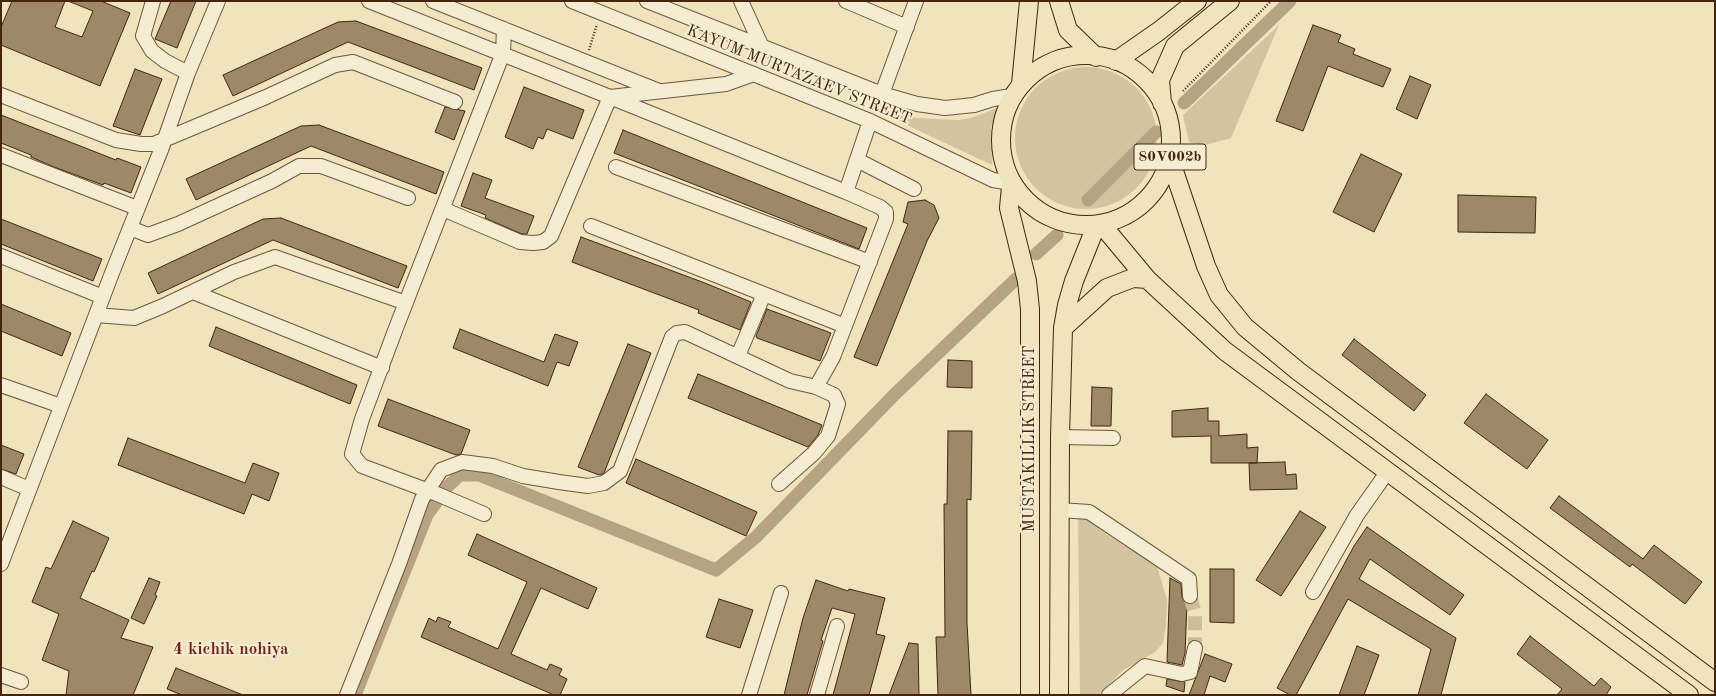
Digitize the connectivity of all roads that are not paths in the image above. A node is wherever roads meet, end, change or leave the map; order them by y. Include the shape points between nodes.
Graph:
1 (153, 1) edge
2 (218, 1) edge
3 (369, 1) edge
4 (433, 1) edge
5 (572, 1) edge
6 (647, 1) edge
7 (741, 1) edge
8 (846, 1) edge
9 (916, 1) edge
10 (1029, 1) edge
11 (1059, 1) edge
12 (1197, 1) edge
13 (1230, 1) edge
14 (907, 27) junction
15 (504, 29) junction
16 (762, 47) junction
17 (503, 54) junction
18 (1096, 57) junction
19 (1116, 61) junction
20 (188, 73) junction
21 (754, 74) junction
22 (1016, 90) junction
23 (662, 92) junction
24 (882, 94) junction
25 (1, 95) edge
26 (610, 97) junction
27 (455, 102) dead end
28 (1162, 103) junction
29 (870, 121) junction
30 (165, 139) junction
31 (1, 155) edge
32 (1170, 159) junction
33 (857, 160) junction
34 (616, 167) dead end
35 (1011, 184) junction
36 (914, 189) dead end
37 (846, 192) junction
38 (408, 198) dead end
39 (137, 208) junction
40 (443, 209) junction
41 (591, 226) dead end
42 (1099, 226) junction
43 (130, 228) junction
44 (1, 256) edge
45 (870, 262) junction
46 (1147, 279) junction
47 (193, 292) junction
48 (764, 294) junction
49 (103, 297) junction
50 (406, 303) junction
51 (96, 315) junction
52 (845, 326) junction
53 (1063, 328) junction
54 (738, 356) junction
55 (382, 368) junction
56 (1, 385) edge
57 (816, 387) junction
58 (60, 406) junction
59 (1060, 438) junction
60 (1113, 438) dead end
61 (1405, 450) junction
62 (1388, 471) junction
63 (1, 477) edge
64 (779, 484) dead end
65 (29, 489) junction
66 (432, 492) junction
67 (1060, 510) junction
68 (484, 514) dead end
69 (1, 564) edge
70 (1313, 592) dead end
71 (781, 593) dead end
72 (1190, 596) tunnel mouth
73 (837, 626) dead end
74 (1195, 648) tunnel mouth
75 (1, 675) edge
76 (21, 682) dead end
77 (1715, 682) edge
78 (347, 695) edge
79 (749, 695) edge
80 (817, 695) edge
81 (1030, 695) edge
82 (1059, 695) edge
83 (1109, 695) edge
84 (1689, 695) edge

1 - 20 street via 143,36 152,52
2 - 20 street
3 - 17 street
4 - 15 street
5 - 21 street, KAYUM MURTAZAEV STREET
6 - 16 street, KAYUM MURTAZAEV STREET
7 - 16 street
8 - 14 street
9 - 14 street
10 - 22 main road, MUSTAKILLIK STREET / 80V002b
11 - 18 main road via 1068,30
12 - 19 main road via 1159,32
13 - 28 main road via 1175,46 1160,80
14 - 24 street
15 - 17 street
15 - 23 street
16 - 24 street, KAYUM MURTAZAEV STREET
17 - 26 street
17 - 40 street
18 - 19 main road, MUSTAKILLIK STREET / 80V002b
18 - 22 main road, MUSTAKILLIK STREET / 80V002b via 1070,57 1045,66
19 - 28 main road, MUSTAKILLIK STREET / 80V002b via 1135,71 1151,86
20 - 30 street
21 - 23 street via 726,84
21 - 29 street, KAYUM MURTAZAEV STREET
22 - 24 street, KAYUM MURTAZAEV STREET via 974,106 945,108
22 - 35 main road, MUSTAKILLIK STREET / 80V002b via 1002,124 1001,152
23 - 26 street
25 - 30 street via 116,140 154,144
26 - 37 street
26 - 40 street via 551,236 547,239 533,243 520,242
27 - 30 street via 353,62 335,65
28 - 32 main road, MUSTAKILLIK STREET / 80V002b via 1172,130
29 - 33 street
29 - 35 street, KAYUM MURTAZAEV STREET via 993,180
30 - 39 street
31 - 39 street
32 - 42 main road, MUSTAKILLIK STREET / 80V002b via 1158,185 1138,209
32 - 61 main road via 1206,266 1219,295 1240,322 1298,371
33 - 36 street
33 - 37 street
34 - 45 street
35 - 42 main road, MUSTAKILLIK STREET / 80V002b via 1050,216 1069,224
35 - 81 main road, MUSTAKILLIK STREET / 80V002b via 1009,208 1027,281 1030,309
37 - 45 street via 886,212 886,219
38 - 43 street via 321,166 300,166 178,224 148,235
39 - 43 street
40 - 50 street
41 - 48 street
42 - 46 main road
42 - 53 main road, MUSTAKILLIK STREET via 1074,281
43 - 49 street
44 - 49 street
45 - 52 street
46 - 53 main road via 1133,278 1107,288
46 - 62 main road via 1225,351
47 - 50 street via 234,272 275,257
47 - 51 street via 134,318
47 - 55 street
48 - 52 street
48 - 54 street
49 - 51 street
50 - 55 street
51 - 58 street
52 - 57 street via 834,358
53 - 59 main road, MUSTAKILLIK STREET
54 - 57 street via 790,381
54 - 66 street via 685,332 672,337 620,471 604,483 588,486 559,482 523,476 493,466 462,462 441,470
55 - 66 street via 352,454 362,466
56 - 58 street
57 - 64 street via 834,395 838,404 828,436 814,453
58 - 65 street
59 - 60 street
59 - 67 main road, MUSTAKILLIK STREET
61 - 62 main road
61 - 77 main road
62 - 70 street via 1357,515
62 - 84 main road
63 - 65 street
65 - 69 street
66 - 68 street
66 - 78 street
67 - 72 street via 1089,512 1189,580
67 - 82 main road, MUSTAKILLIK STREET
71 - 79 street
73 - 80 street
74 - 83 street via 1190,672 1182,674 1145,666
75 - 76 street

